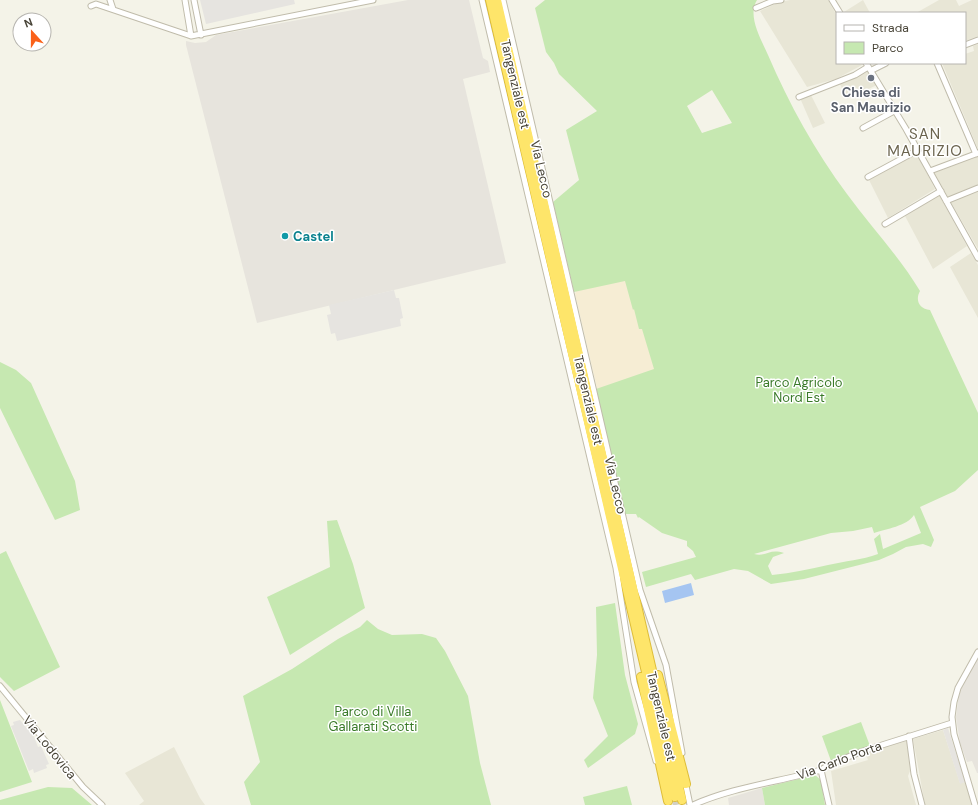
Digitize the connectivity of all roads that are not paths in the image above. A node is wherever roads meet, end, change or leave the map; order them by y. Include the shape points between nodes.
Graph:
1 (110, 0) edge
2 (185, 0) edge
3 (194, 0) edge
4 (373, 0) edge
5 (482, 0) edge
6 (490, 0) edge
7 (497, 0) edge
8 (503, 0) edge
9 (781, 0) edge
10 (832, 0) edge
11 (91, 6) dead end
12 (756, 8) dead end
13 (113, 9) junction
14 (839, 12) edge
15 (201, 35) junction
16 (191, 36) junction
17 (978, 40) edge
18 (966, 45) edge
19 (882, 64) edge
20 (937, 64) edge
21 (869, 67) edge
22 (799, 96) dead end
23 (896, 110) junction
24 (863, 128) dead end
25 (918, 150) junction
26 (977, 153) edge
27 (930, 171) junction
28 (868, 177) dead end
29 (978, 188) edge
30 (940, 191) junction
31 (946, 201) junction
32 (885, 224) dead end
33 (978, 258) edge
34 (638, 625) junction
35 (978, 652) edge
36 (0, 686) edge
37 (952, 723) junction
38 (909, 736) junction
39 (821, 770) junction
40 (686, 787) junction
41 (673, 801) edge
42 (703, 801) junction
43 (102, 805) edge
44 (690, 805) edge
45 (693, 805) edge
46 (697, 805) edge
47 (829, 805) edge
48 (922, 805) edge
49 (975, 805) edge

1 - 13 street
2 - 16 street
3 - 15 street
4 - 15 street
5 - 41 street, Via Lecco via 616,568 634,682
6 - 34 highway, Tangenziale est
7 - 34 highway, Tangenziale est
8 - 40 street, Via Lecco via 640,590 666,665
9 - 12 street
10 - 14 street
11 - 13 street via 96,4
13 - 16 street
15 - 16 street
17 - 18 street
19 - 21 street
20 - 26 street
21 - 22 street via 855,75
21 - 23 street
23 - 24 street
23 - 25 street
25 - 27 street
25 - 28 street
26 - 27 street
27 - 30 street
29 - 31 street
30 - 31 street
30 - 32 street
31 - 33 street
34 - 40 highway via 654,656
34 - 41 highway, Tangenziale est
34 - 41 highway via 639,668
35 - 37 street via 958,688
36 - 43 street, Via Lodovica via 83,787
37 - 38 street, Via Carlo Porta
37 - 49 street
38 - 39 street, Via Carlo Porta via 830,764
38 - 48 street via 914,774
39 - 42 street, Via Carlo Porta
39 - 47 street
40 - 42 street via 694,799
40 - 44 street, Via Lecco
42 - 45 street, Via Carlo Porta
42 - 46 street, Via Carlo Porta

